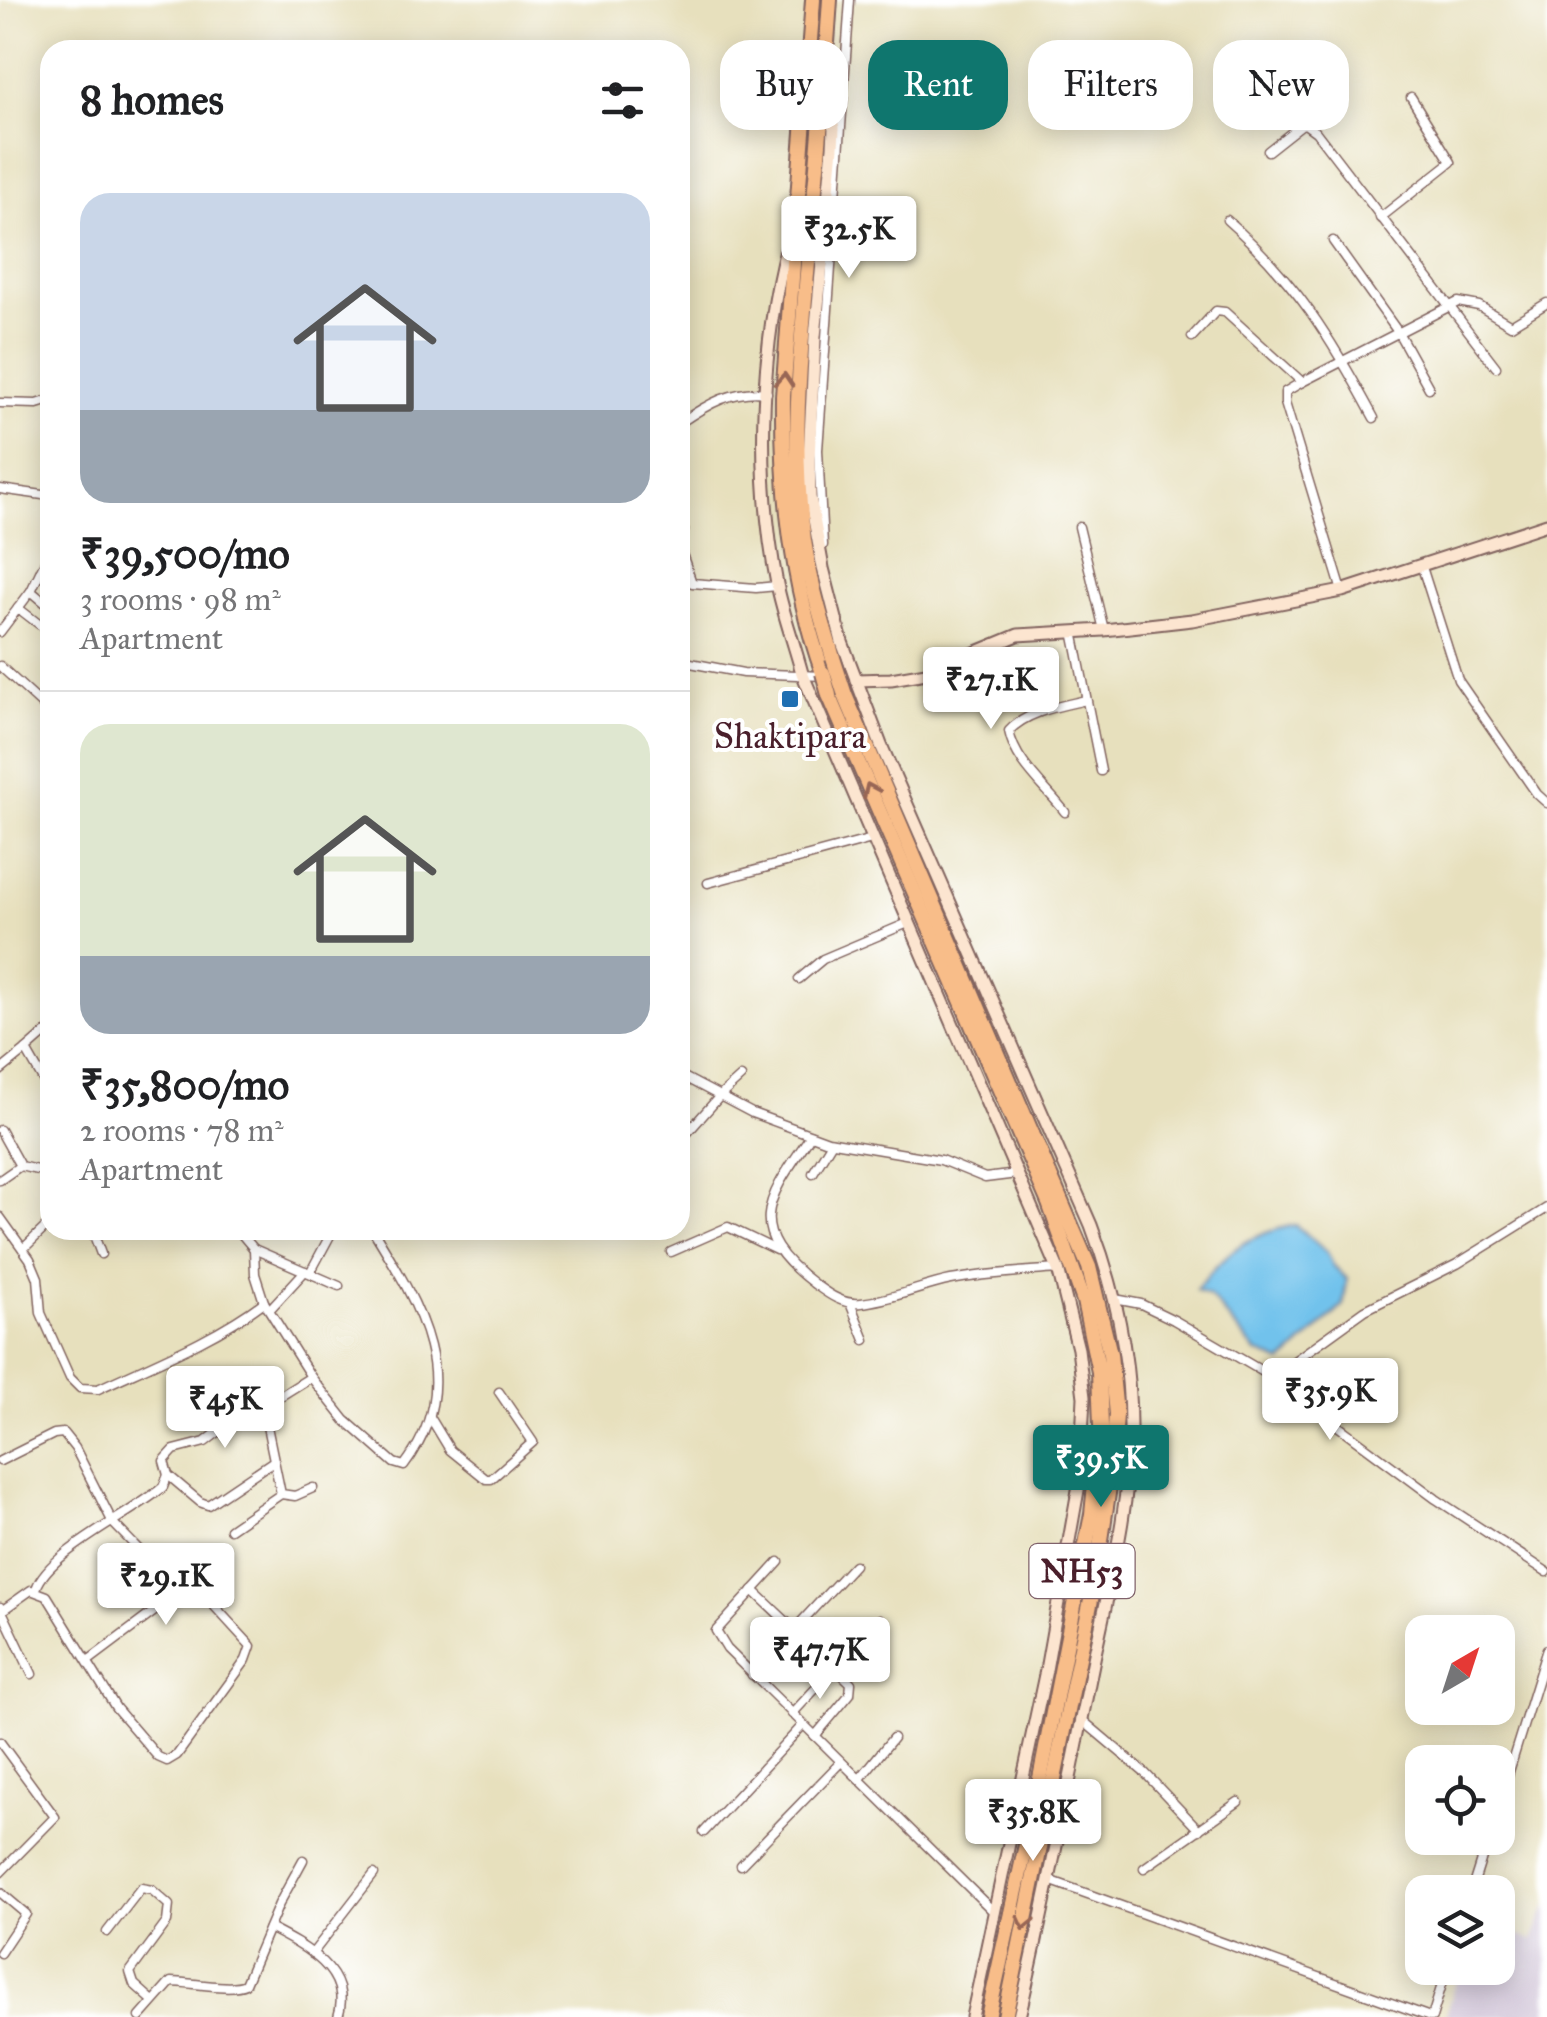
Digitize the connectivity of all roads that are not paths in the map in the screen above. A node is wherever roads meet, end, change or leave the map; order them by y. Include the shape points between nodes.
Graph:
1 (813, 0) edge
2 (830, 0) edge
3 (850, 0) edge
4 (827, 40) edge
5 (1411, 98) dead end
6 (821, 130) edge
7 (834, 130) edge
8 (1268, 151) dead end
9 (798, 204) junction
10 (1380, 218) junction
11 (1227, 220) dead end
12 (1333, 241) dead end
13 (1547, 303) edge
14 (1447, 305) junction
15 (1398, 332) junction
16 (1192, 337) dead end
17 (1343, 361) junction
18 (1496, 368) dead end
19 (1302, 382) junction
20 (1429, 388) dead end
21 (767, 393) junction
22 (0, 403) edge
23 (40, 403) edge
24 (690, 417) edge
25 (1374, 418) dead end
26 (791, 477) junction
27 (0, 489) edge
28 (40, 495) edge
29 (1547, 524) edge
30 (1079, 527) dead end
31 (820, 554) junction
32 (1421, 564) junction
33 (40, 572) edge
34 (690, 577) edge
35 (692, 583) joint
36 (778, 586) junction
37 (31, 590) junction
38 (1342, 591) junction
39 (40, 598) edge
40 (18, 608) junction
41 (40, 625) dead end
42 (1104, 630) junction
43 (1072, 631) junction
44 (0, 632) edge
45 (690, 663) edge
46 (0, 666) edge
47 (802, 672) junction
48 (856, 680) junction
49 (1086, 700) junction
50 (40, 703) edge
51 (1101, 771) dead end
52 (1547, 803) edge
53 (1065, 812) dead end
54 (872, 838) junction
55 (708, 883) dead end
56 (908, 923) junction
57 (799, 979) dead end
58 (40, 1038) edge
59 (26, 1050) junction
60 (991, 1054) junction
61 (0, 1070) edge
62 (40, 1074) edge
63 (742, 1077) dead end
64 (690, 1080) edge
65 (720, 1096) junction
66 (0, 1130) edge
67 (690, 1130) edge
68 (811, 1135) junction
69 (832, 1142) junction
70 (20, 1166) junction
71 (40, 1170) edge
72 (814, 1173) dead end
73 (1017, 1174) junction
74 (0, 1180) edge
75 (1547, 1208) edge
76 (0, 1217) edge
77 (40, 1232) edge
78 (96, 1240) edge
79 (246, 1240) edge
80 (328, 1240) edge
81 (379, 1240) edge
82 (254, 1249) junction
83 (23, 1250) junction
84 (777, 1250) junction
85 (672, 1252) dead end
86 (101, 1254) dead end
87 (1058, 1270) junction
88 (307, 1272) junction
89 (339, 1286) dead end
90 (1114, 1300) junction
91 (850, 1303) junction
92 (267, 1305) junction
93 (864, 1340) dead end
94 (311, 1377) junction
95 (1272, 1377) junction
96 (499, 1392) dead end
97 (263, 1407) junction
98 (430, 1416) junction
99 (0, 1461) edge
100 (272, 1462) junction
101 (168, 1475) junction
102 (313, 1488) dead end
103 (281, 1494) junction
104 (113, 1522) junction
105 (230, 1529) dead end
106 (779, 1562) dead end
107 (854, 1566) dead end
108 (1547, 1572) edge
109 (36, 1589) junction
110 (753, 1590) junction
111 (180, 1593) junction
112 (1, 1609) edge
113 (880, 1619) dead end
114 (794, 1630) junction
115 (1547, 1648) edge
116 (88, 1661) junction
117 (836, 1667) junction
118 (32, 1674) dead end
119 (752, 1674) junction
120 (792, 1714) junction
121 (1082, 1719) junction
122 (804, 1725) junction
123 (815, 1736) junction
124 (893, 1738) dead end
125 (0, 1742) edge
126 (1515, 1751) edge
127 (841, 1762) junction
128 (859, 1780) junction
129 (1238, 1802) dead end
130 (1198, 1830) junction
131 (704, 1832) dead end
132 (303, 1860) dead end
133 (740, 1865) dead end
134 (1004, 1868) junction
135 (1144, 1868) dead end
136 (1020, 1872) junction
137 (0, 1874) edge
138 (374, 1874) dead end
139 (1043, 1878) junction
140 (0, 1892) edge
141 (995, 1913) junction
142 (269, 1928) junction
143 (107, 1932) dead end
144 (0, 1951) edge
145 (312, 1954) junction
146 (1441, 1985) edge
147 (153, 2000) junction
148 (142, 2016) edge
149 (338, 2017) edge
150 (972, 2017) edge
151 (988, 2017) edge
152 (1004, 2017) edge
153 (1019, 2017) edge
154 (1431, 2017) edge

1 - 9 highway, NH53
2 - 4 highway, NH53
3 - 31 street via 818,450
5 - 10 street via 1451,162
6 - 26 highway, NH53
7 - 31 main road via 808,458
8 - 10 street via 1305,124
9 - 21 main road via 774,299
26 -> 9 highway, NH53 via 783,396
10 - 14 street
11 - 17 street via 1295,288
12 - 15 street
13 - 14 street via 1514,325 1472,304
14 - 15 street
14 - 18 street
15 - 17 street
15 - 20 street
16 - 19 street via 1216,311 1225,312
17 - 19 street
17 - 25 street
19 - 38 street via 1285,392 1284,403
21 - 24 street via 718,399
21 - 36 main road via 766,488
22 - 23 street
26 - 60 highway, NH53, bridge via 808,569 840,680
27 - 28 street
29 - 32 main road
30 - 42 street
31 - 48 main road
32 - 38 main road
32 - 52 street via 1458,680
33 - 37 street
34 - 35 street
35 - 36 street
36 - 47 main road
37 - 39 street
37 - 40 street
38 - 42 main road
40 - 41 street
40 - 44 street
42 - 43 main road
43 - 48 main road via 1018,634 926,673
43 - 49 street
45 - 47 street via 742,673
46 - 50 street
47 - 48 street
47 - 54 main road
48 - 90 main road via 1091,1225
49 - 51 street
49 - 53 street via 1044,710 1009,731 1020,759
54 - 55 street
54 - 56 main road
56 - 57 street via 823,959
56 - 73 main road
58 - 59 street
59 - 61 street
59 - 62 street
60 - 136 highway, NH53 via 1074,1268 1102,1402 1092,1514
60 - 139 highway, NH53 via 1094,1284 1116,1414 1096,1580
63 - 65 street
64 - 65 street
65 - 67 street
65 - 68 street
66 - 70 street
68 - 69 street
68 - 84 street via 774,1191 768,1212
69 - 72 street
69 - 73 street via 941,1160 985,1178
70 - 71 street
70 - 74 street
73 - 87 main road
75 - 95 street via 1365,1310
76 - 83 street
77 - 83 street
78 - 86 street
79 - 82 street
80 - 88 street
81 - 98 street via 424,1321 434,1360
82 - 88 street
82 - 92 street via 254,1274
83 - 92 street via 70,1378 87,1390
84 - 85 street via 728,1227
84 - 91 street via 824,1292
87 - 91 street via 952,1280
87 - 134 main road via 1078,1349 1083,1450
88 - 89 street
88 - 92 street
90 - 95 street via 1174,1320
90 - 121 main road via 1128,1382 1126,1486
91 - 93 street
92 - 94 street
94 - 97 street
94 - 98 street via 345,1420 397,1464 407,1463
95 - 108 street
96 - 98 street via 533,1442 491,1479 450,1450
97 - 100 street
97 - 101 street via 206,1442 171,1452 163,1462
99 - 104 street via 63,1434
100 - 101 street via 208,1505
100 - 103 street
101 - 104 street via 163,1488
102 - 103 street
103 - 105 street
104 - 109 street via 48,1568
104 - 111 street
106 - 110 street
107 - 114 street
109 - 112 street
109 - 116 street
110 - 114 street
110 - 119 street via 716,1631
111 - 116 street
111 - 116 street via 191,1590 206,1598 250,1652 171,1761 158,1757 135,1732
112 - 118 street
113 - 117 street
114 - 117 street
114 - 119 street
115 - 126 street
117 - 120 street
117 - 123 street via 852,1689
119 - 120 street
120 - 122 street
121 - 130 street
121 - 139 main road
122 - 123 street
122 - 131 street
123 - 127 street
124 - 128 street
125 - 137 street via 55,1816
127 - 128 street
127 - 133 street
128 - 141 street
129 - 130 street
130 - 135 street
132 - 142 street
134 - 136 street
134 - 141 main road
136 - 139 street
136 - 151 highway, NH53
138 - 145 street
139 -> 152 highway, NH53
139 - 153 main road
139 - 154 street
140 - 144 street via 26,1914
141 - 150 main road
142 - 145 street
142 - 147 street via 243,1986 171,1982
143 - 147 street via 140,1888 168,1905 168,1922 130,1972
145 - 149 street via 342,1989
146 - 154 street
147 - 148 street

